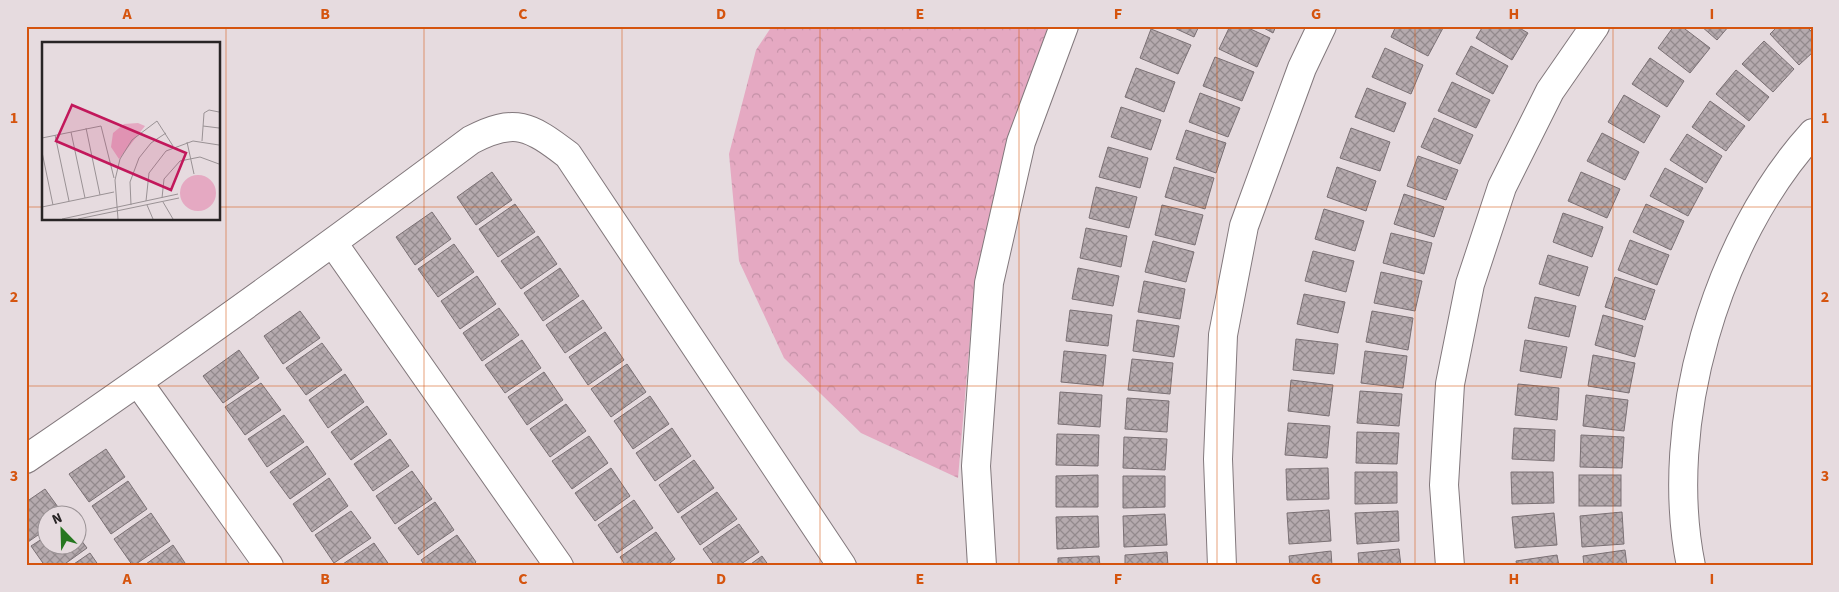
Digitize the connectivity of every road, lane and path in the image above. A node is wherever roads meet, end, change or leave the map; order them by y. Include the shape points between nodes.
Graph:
1 (1064, 26) edge
2 (1322, 26) edge
3 (1594, 26) edge
4 (1813, 133) edge
5 (333, 243) junction
6 (138, 382) junction
7 (26, 459) edge
8 (269, 566) edge
9 (559, 566) edge
10 (842, 566) edge
11 (982, 566) edge
12 (1222, 566) edge
13 (1450, 566) edge
14 (1691, 566) edge

1 - 11 street via 1021,142 989,283 976,466
2 - 12 street via 1302,68 1244,226 1223,335 1218,458
3 - 13 street via 1550,91 1502,187 1470,284 1450,384 1444,485
4 - 14 street via 1757,210 1724,276 1701,344 1688,413 1684,483
5 - 6 street
5 - 9 street
5 - 10 street via 471,140 493,128 513,125 546,138 568,155
6 - 7 street
6 - 8 street

